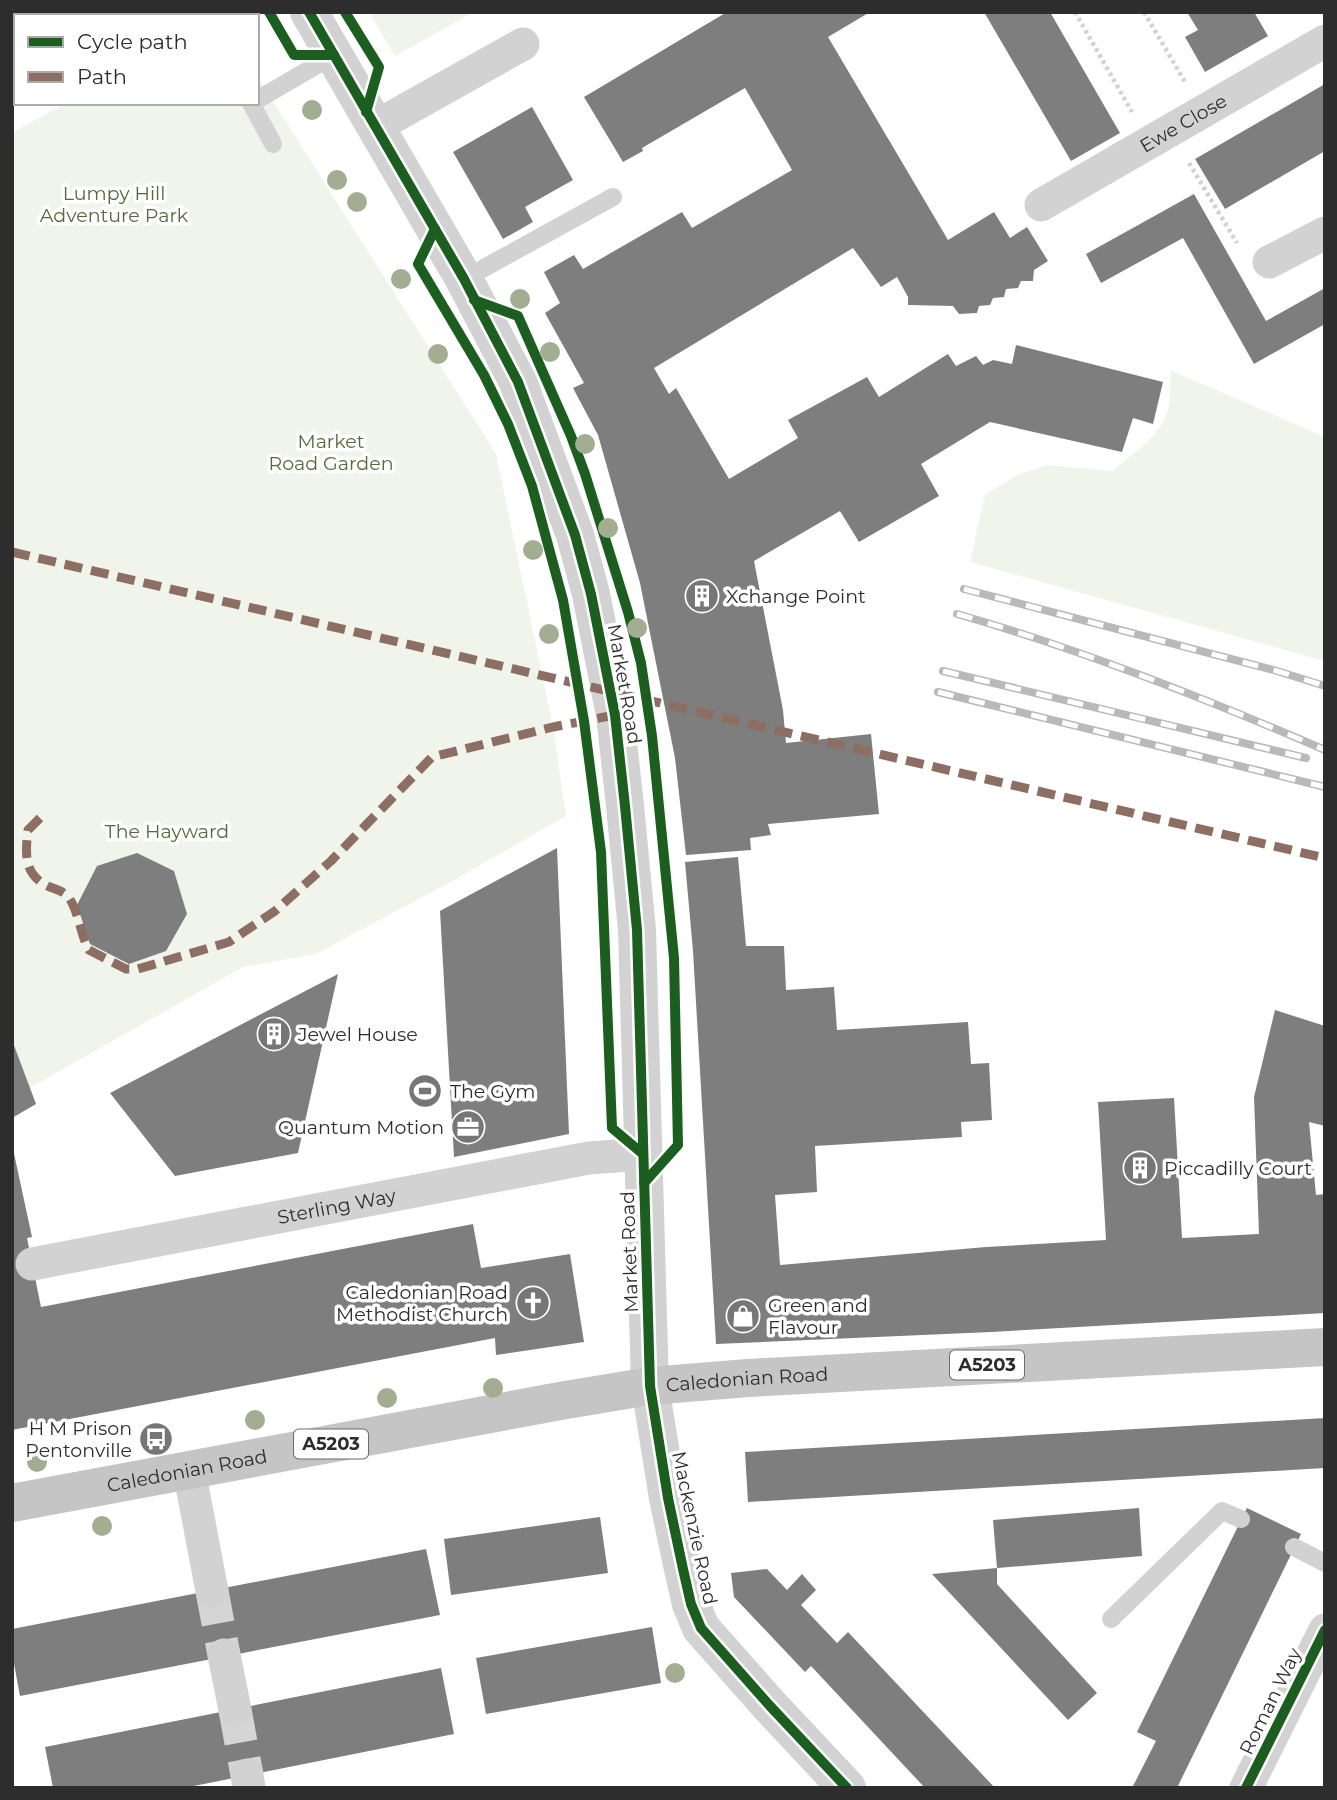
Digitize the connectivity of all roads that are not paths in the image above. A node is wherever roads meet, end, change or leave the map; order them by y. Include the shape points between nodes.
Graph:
1 (309, 12) edge
2 (1325, 41) edge
3 (523, 44) dead end
4 (334, 55) junction
5 (259, 99) edge
6 (252, 105) edge
7 (375, 127) junction
8 (273, 144) dead end
9 (613, 197) dead end
10 (1041, 205) dead end
11 (1325, 233) edge
12 (1269, 262) road end
13 (464, 279) junction
14 (643, 1154) junction
15 (32, 1264) dead end
16 (1325, 1347) edge
17 (650, 1386) junction
18 (190, 1470) junction
19 (12, 1503) edge
20 (1241, 1519) dead end
21 (1294, 1547) dead end
22 (1325, 1563) edge
23 (212, 1591) tunnel mouth
24 (1111, 1619) dead end
25 (1325, 1630) edge
26 (224, 1655) tunnel mouth
27 (235, 1710) tunnel mouth
28 (847, 1788) edge
29 (1247, 1788) edge

1 - 4 street, Market Road
2 - 10 street, Ewe Close
3 - 7 street
4 - 5 lane
4 - 7 street, Market Road
6 - 8 lane
7 - 13 street, Market Road
9 - 13 lane
11 - 12 street
13 - 14 street, Market Road via 534,419 591,594 615,715 637,930
14 - 15 street, Sterling Way via 589,1158
14 - 17 street, Market Road
16 - 17 main road, Caledonian Road / A5203
17 - 18 main road, Caledonian Road / A5203
17 - 28 street, Mackenzie Road via 680,1557 701,1628
18 - 19 main road, Caledonian Road / A5203
18 - 23 street
20 - 24 lane via 1222,1511
21 - 22 lane
25 - 29 street, Roman Way
26 - 27 street

